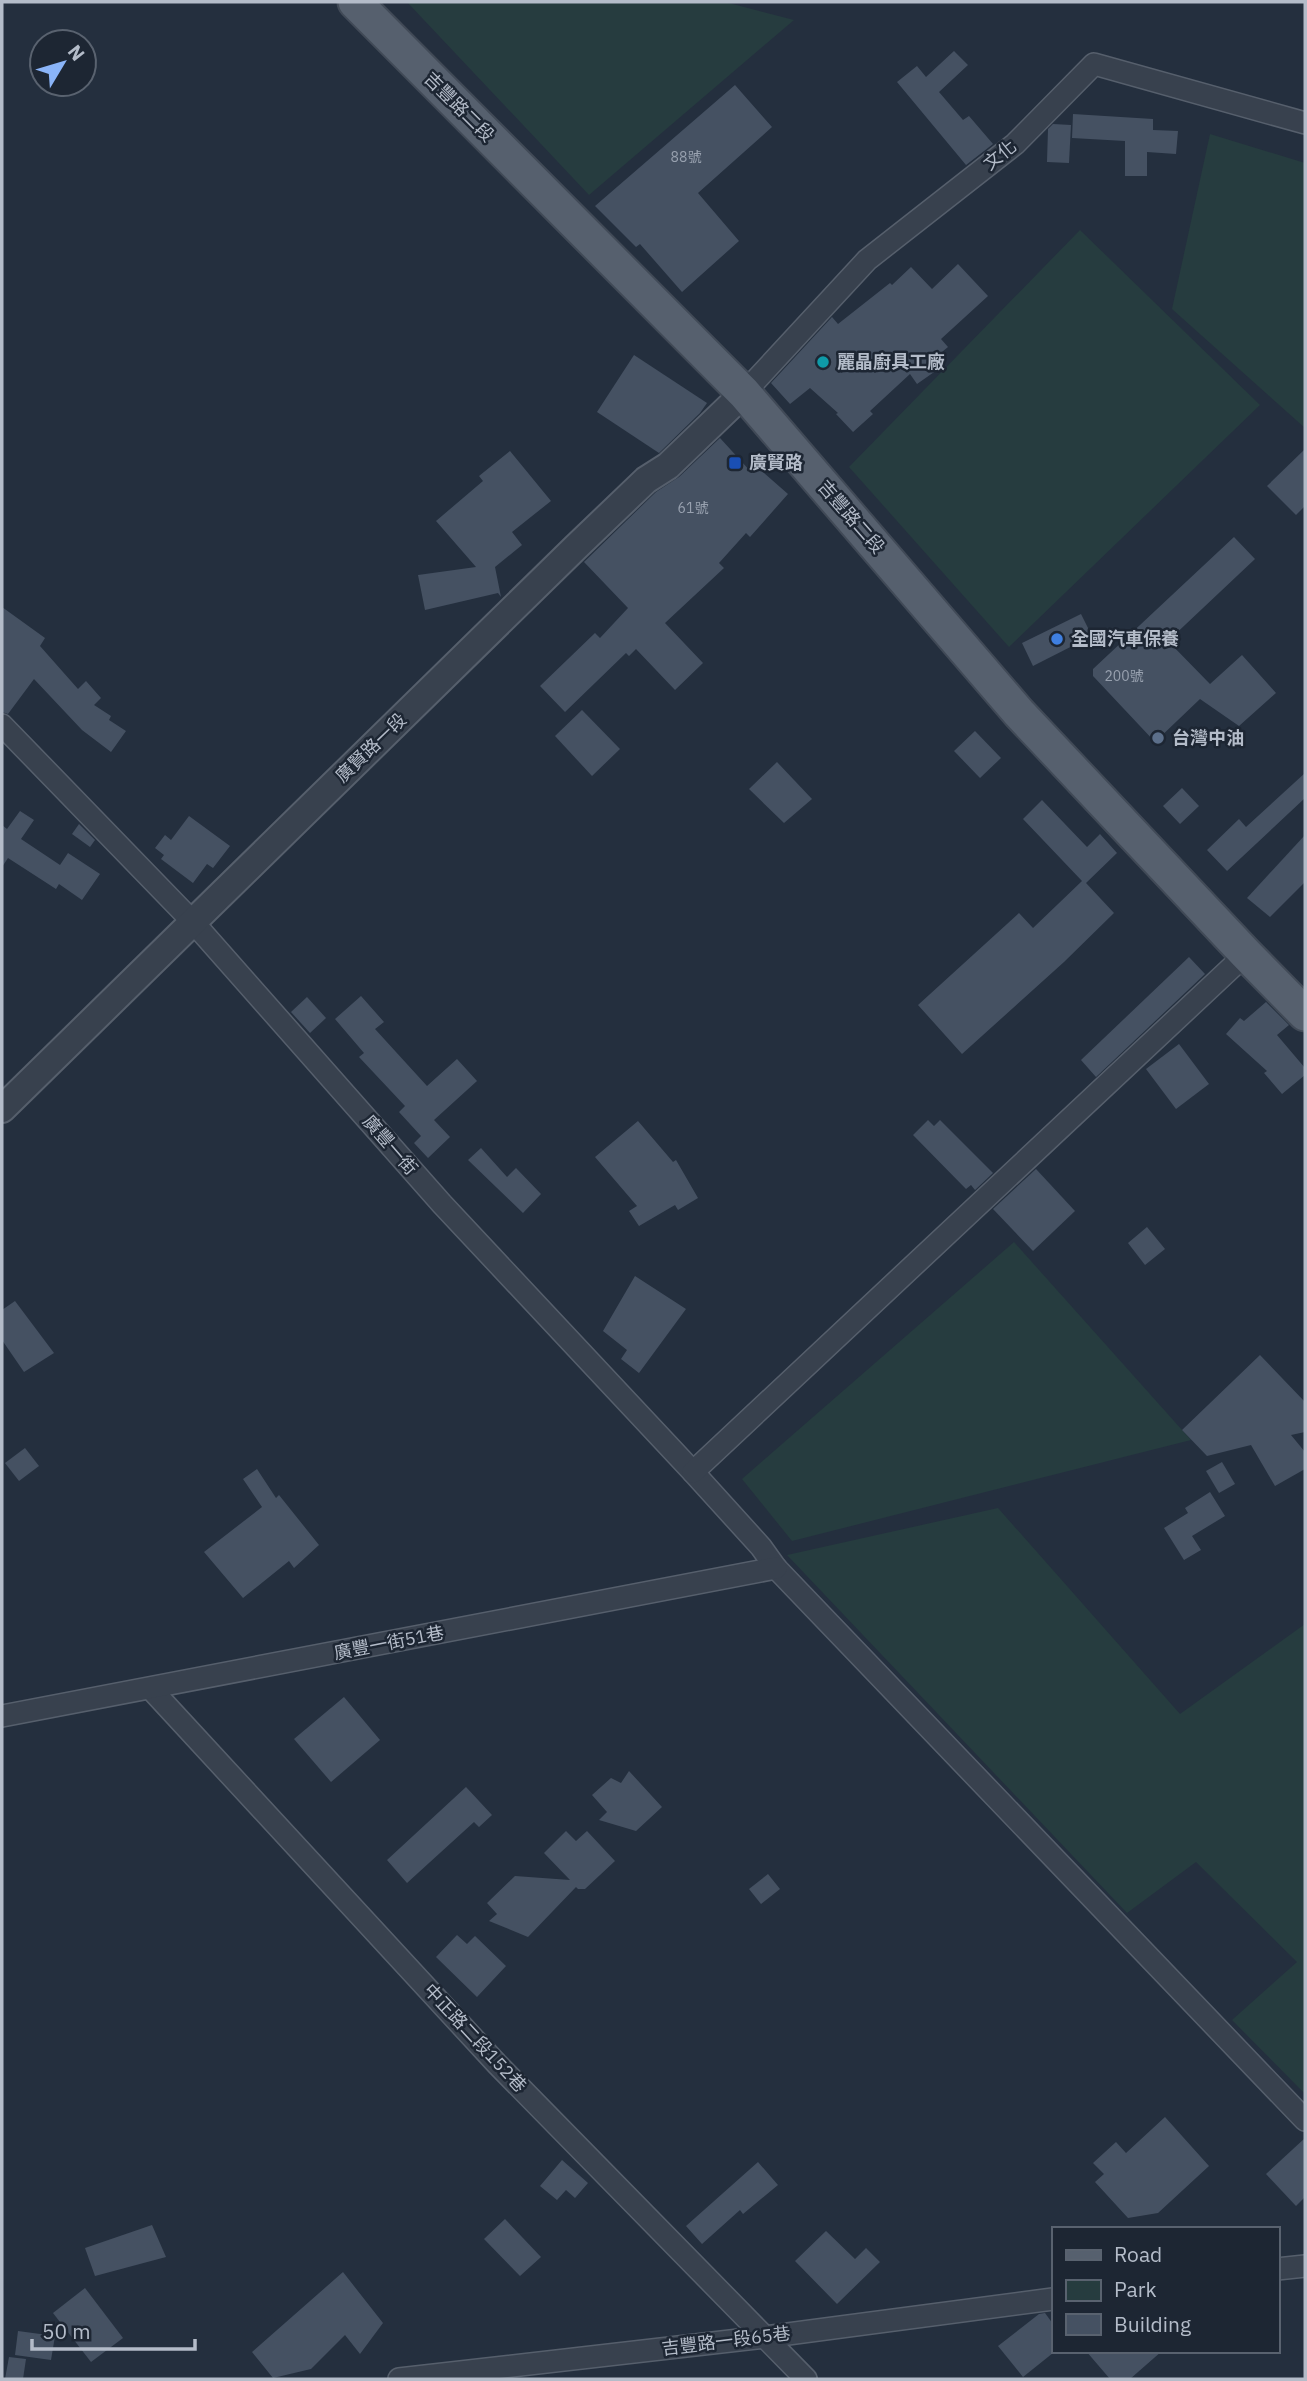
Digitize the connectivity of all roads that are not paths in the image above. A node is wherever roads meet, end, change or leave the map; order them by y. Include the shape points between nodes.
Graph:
1 (355, 2) edge
2 (1305, 123) edge
3 (744, 393) junction
4 (2, 725) edge
5 (192, 922) junction
6 (1246, 954) junction
7 (1305, 1014) edge
8 (2, 1109) edge
9 (693, 1472) junction
10 (776, 1568) junction
11 (151, 1689) junction
12 (2, 1716) edge
13 (1305, 2120) edge
14 (1305, 2266) edge
15 (1279, 2269) edge
16 (1052, 2299) edge
17 (765, 2337) junction
18 (399, 2379) edge
19 (806, 2379) edge

1 - 3 main road, 吉豐路二段
2 - 3 street, 文化 via 1094,64 1015,144 867,260
3 - 5 street, 廣賢路一段 via 605,519
3 - 6 main road, 吉豐路二段 via 1019,713
4 - 5 street, 廣豐一街
5 - 8 street, 廣賢路一段
5 - 9 street, 廣豐一街 via 442,1204
6 - 7 main road, 吉豐路二段
6 - 9 street
9 - 10 street, 廣豐一街
10 - 11 street, 廣豐一街51巷
10 - 13 street, 廣豐一街
11 - 12 street, 廣豐一街51巷
11 - 17 street, 中正路二段152巷 via 497,2064
14 - 15 street
16 - 17 street, 吉豐路一段65巷
17 - 18 street, 吉豐路一段65巷
17 - 19 street, 中正路二段152巷

